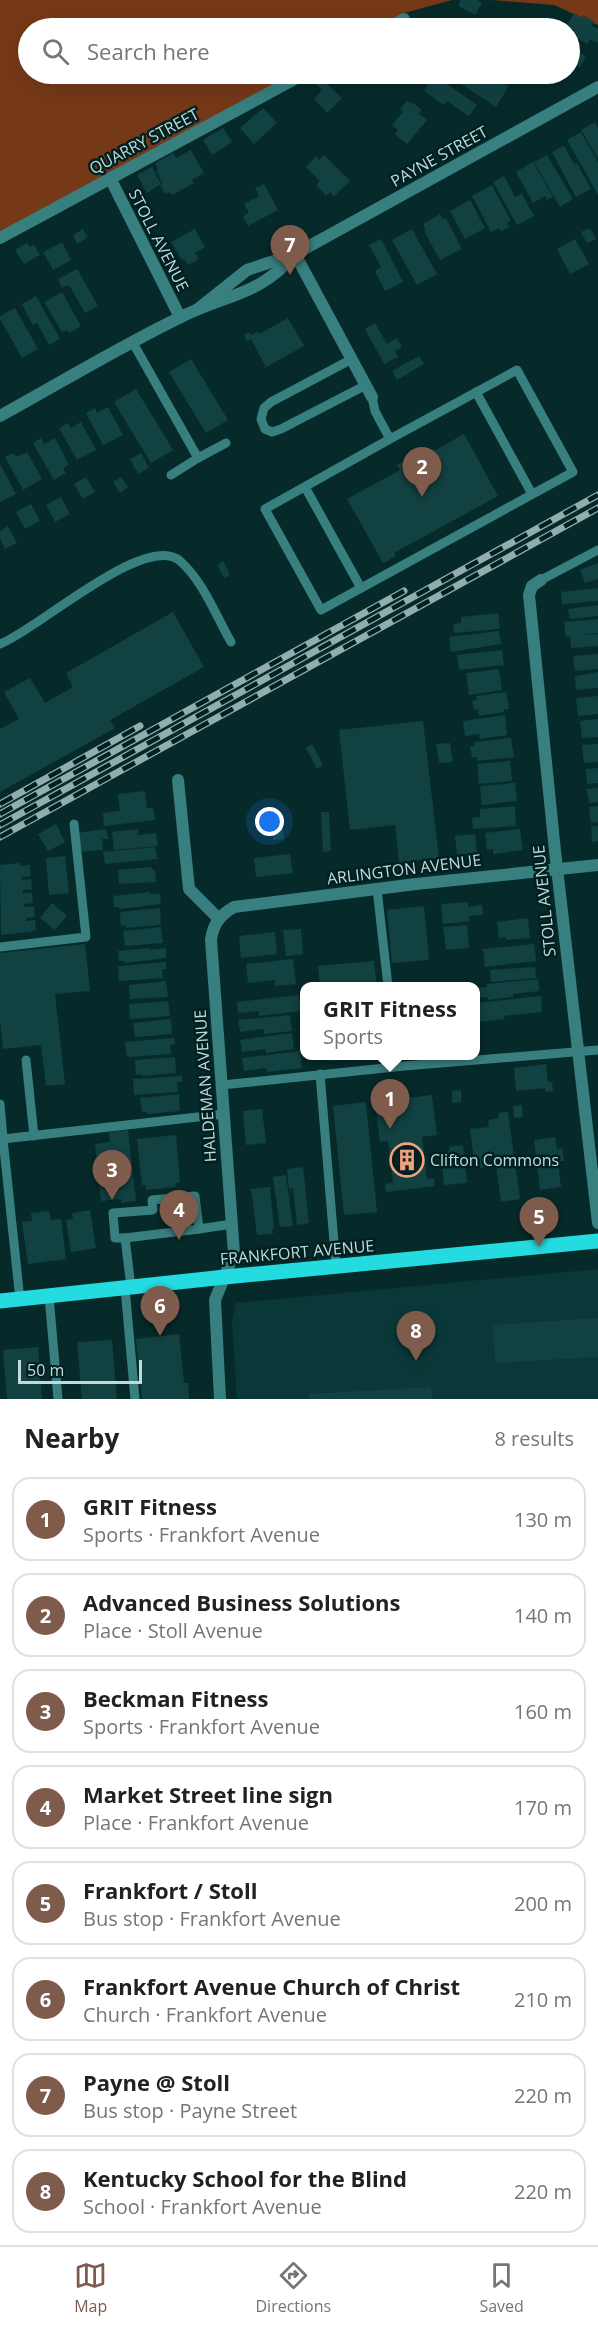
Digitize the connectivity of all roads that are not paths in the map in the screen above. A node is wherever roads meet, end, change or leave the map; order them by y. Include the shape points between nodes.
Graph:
1 (285, 84) edge
2 (598, 87) edge
3 (110, 178) junction
4 (0, 238) edge
5 (295, 254) junction
6 (198, 309) junction
7 (180, 317) junction
8 (133, 343) junction
9 (352, 359) junction
10 (369, 391) junction
11 (476, 393) junction
12 (0, 416) edge
13 (390, 440) junction
14 (226, 443) dead end
15 (198, 458) junction
16 (171, 475) dead end
17 (305, 487) junction
18 (532, 494) junction
19 (598, 550) edge
20 (541, 580) joint
21 (362, 588) junction
22 (231, 642) dead end
23 (0, 645) edge
24 (177, 780) dead end
25 (74, 824) dead end
26 (598, 865) edge
27 (558, 870) junction
28 (377, 889) junction
29 (218, 918) junction
30 (0, 947) edge
31 (387, 982) edge
32 (598, 1050) edge
33 (577, 1053) junction
34 (26, 1060) dead end
35 (397, 1060) edge
36 (398, 1066) junction
37 (320, 1074) junction
38 (222, 1085) junction
39 (0, 1104) edge
40 (224, 1114) junction
41 (34, 1136) junction
42 (3, 1139) junction
43 (598, 1223) edge
44 (232, 1224) junction
45 (199, 1229) junction
46 (124, 1238) junction
47 (598, 1241) edge
48 (336, 1266) junction
49 (225, 1276) junction
50 (128, 1287) junction
51 (49, 1296) junction
52 (20, 1300) junction
53 (0, 1301) edge
54 (58, 1399) edge
55 (135, 1399) edge
56 (220, 1399) edge

1 - 3 street, QUARRY STREET
2 - 5 street, PAYNE STREET
3 - 4 street, QUARRY STREET
3 - 7 street, STOLL AVENUE
5 - 6 street, PAYNE STREET via 247,270
5 - 6 street, PAYNE STREET via 256,288
5 - 9 street
6 - 7 street, PAYNE STREET
7 - 8 street, PAYNE STREET
8 - 12 street, PAYNE STREET
8 - 15 lane
9 - 10 street
9 - 10 lane via 271,402 261,419 265,429 281,429
10 - 13 lane
11 - 13 lane
11 - 18 lane
11 - 18 lane via 517,370 568,461 573,472
13 - 17 lane
14 - 15 lane
15 - 16 lane
17 - 21 lane
17 - 21 lane via 265,509 321,610
18 - 21 lane
19 - 20 lane
20 - 27 street, STOLL AVENUE via 532,586 529,595
22 - 23 lane via 198,584 179,560 164,554 140,560 82,591
24 - 29 street via 189,889
25 - 30 lane via 86,937
26 - 27 street, ARLINGTON AVENUE
27 - 28 street, ARLINGTON AVENUE
27 - 33 street, STOLL AVENUE
28 - 29 street, ARLINGTON AVENUE via 234,907
28 - 31 lane
29 - 38 street, HALDEMAN AVENUE via 211,940
32 - 33 lane
33 - 36 lane
33 - 43 street, STOLL AVENUE
34 - 41 lane
35 - 36 lane
36 - 37 lane
37 - 38 lane
37 - 48 lane
38 - 40 street, HALDEMAN AVENUE
39 - 42 lane
40 - 41 lane
40 - 44 street, HALDEMAN AVENUE
41 - 42 lane
42 - 52 lane
44 - 45 lane
44 - 49 street, HALDEMAN AVENUE via 234,1253
45 - 46 lane
45 - 46 lane via 195,1196 152,1200 153,1210 113,1213 115,1238
46 - 50 lane
47 - 48 main road, FRANKFORT AVENUE
48 - 49 main road, FRANKFORT AVENUE
49 - 50 main road, FRANKFORT AVENUE
49 - 56 street, HALDEMAN AVENUE via 215,1300
50 - 51 main road, FRANKFORT AVENUE
50 - 55 lane
51 - 52 main road, FRANKFORT AVENUE
51 - 54 lane
52 - 53 main road, FRANKFORT AVENUE

